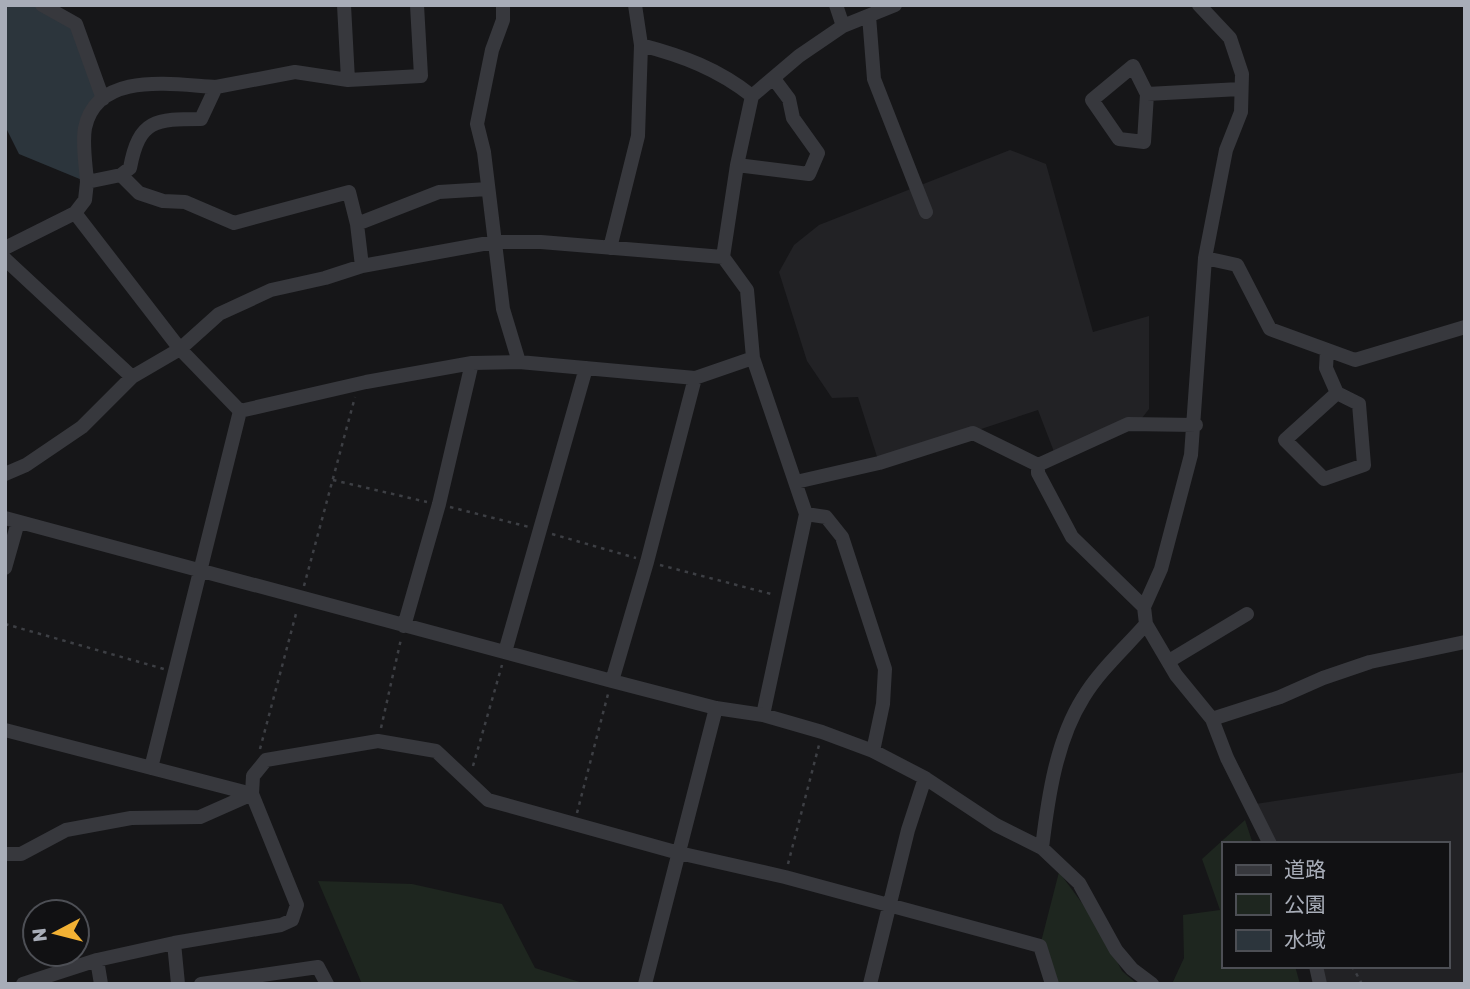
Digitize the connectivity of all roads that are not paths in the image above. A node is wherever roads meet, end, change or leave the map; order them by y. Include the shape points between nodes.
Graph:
1 (42, 5) edge
2 (344, 5) edge
3 (417, 5) edge
4 (503, 5) edge
5 (635, 5) edge
6 (836, 5) edge
7 (895, 5) edge
8 (1199, 5) edge
9 (869, 16) junction
10 (843, 26) junction
11 (641, 44) junction
12 (774, 79) junction
13 (348, 80) junction
14 (216, 87) junction
15 (1241, 89) junction
16 (1147, 94) junction
17 (752, 96) junction
18 (103, 99) junction
19 (737, 165) junction
20 (121, 175) junction
21 (87, 182) junction
22 (488, 189) junction
23 (926, 212) dead end
24 (75, 213) junction
25 (357, 224) junction
26 (494, 242) junction
27 (5, 248) edge
28 (610, 248) junction
29 (723, 257) junction
30 (1205, 258) junction
31 (5, 259) edge
32 (362, 266) junction
33 (1465, 327) edge
34 (180, 349) junction
35 (1327, 350) junction
36 (753, 358) junction
37 (519, 362) junction
38 (472, 363) junction
39 (586, 368) junction
40 (132, 377) junction
41 (695, 378) junction
42 (1337, 393) junction
43 (240, 411) junction
44 (1196, 425) junction
45 (1038, 465) junction
46 (5, 474) edge
47 (796, 481) junction
48 (806, 514) junction
49 (12, 520) edge
50 (5, 568) edge
51 (199, 572) junction
52 (1144, 607) junction
53 (1247, 614) dead end
54 (1146, 625) junction
55 (404, 626) junction
56 (1465, 642) edge
57 (505, 652) junction
58 (1169, 661) junction
59 (612, 681) junction
60 (716, 708) junction
61 (763, 715) junction
62 (1212, 719) junction
63 (5, 730) edge
64 (873, 751) junction
65 (151, 768) junction
66 (925, 778) junction
67 (252, 794) junction
68 (1269, 842) edge
69 (1042, 848) junction
70 (679, 853) junction
71 (5, 854) edge
72 (890, 906) junction
73 (173, 943) junction
74 (97, 960) junction
75 (28, 983) edge
76 (101, 984) edge
77 (178, 984) edge
78 (201, 984) edge
79 (327, 984) edge
80 (645, 984) edge
81 (870, 984) edge
82 (1052, 984) edge
83 (1152, 984) edge

1 - 18 street via 76,24
2 - 13 street
3 - 13 street via 421,76
4 - 22 street via 477,124
5 - 11 street
6 - 10 street
7 - 9 street
8 - 15 street via 1230,38 1242,74
9 - 10 street
9 - 23 street via 874,79
10 - 12 street
11 - 17 street via 725,75
11 - 28 street via 638,136
12 - 17 street
12 - 19 street via 789,99 793,118 818,153 809,174
13 - 14 street via 295,72
14 - 18 street via 126,86
14 - 20 street via 201,119 166,119 143,130 130,168
15 - 16 street
15 - 30 street via 1241,111 1226,150
16 - 16 street via 1133,66 1092,100 1119,139 1144,142
17 - 19 street
18 - 21 street via 91,112 85,129
19 - 29 street
20 - 21 street
20 - 25 street via 139,194 185,202 234,223 349,191
21 - 24 street via 85,200
22 - 25 street via 439,192
22 - 26 street
24 - 27 street
24 - 34 street
25 - 32 street
26 - 28 street
26 - 32 street
26 - 37 street via 503,309
28 - 29 street
29 - 36 street via 747,290
30 - 35 street via 1237,265 1270,330
30 - 44 street
31 - 40 street
32 - 34 street via 251,297 219,314
33 - 35 street via 1355,360
34 - 40 street
34 - 43 street
35 - 42 street via 1326,368
36 - 41 street
36 - 47 street
37 - 38 street
37 - 39 street
38 - 43 street via 358,383
38 - 55 street
39 - 41 street
39 - 57 street
40 - 46 street via 82,426 26,466
41 - 59 street
42 - 42 street via 1285,440 1324,479 1364,466 1359,404
43 - 51 street
44 - 45 street via 1128,424
44 - 52 street via 1161,569
45 - 47 street via 973,433 879,463
45 - 52 street via 1072,537
47 - 48 street
48 - 61 street
48 - 64 street via 826,517 842,537 885,669
49 - 50 street
49 - 51 street
51 - 55 street
51 - 65 street
52 - 54 street
53 - 58 street
54 - 58 street
54 - 69 street via 1083,698 1069,724 1047,802
55 - 57 street
56 - 62 street via 1370,662
57 - 59 street
58 - 62 street
59 - 60 street
60 - 61 street
60 - 70 street
61 - 64 street
62 - 68 street
63 - 65 street
64 - 66 street
65 - 67 street
66 - 69 street via 996,825
66 - 72 street
67 - 70 street via 253,776 265,760 378,741 436,751 488,800
67 - 71 street via 200,817 131,818 66,830 21,854
67 - 73 street via 297,905 292,920
69 - 83 street via 1079,883 1116,950
70 - 72 street
70 - 80 street
72 - 81 street
72 - 82 street via 1040,946
73 - 74 street
73 - 77 street
74 - 75 street
74 - 76 street
78 - 79 street via 318,967

